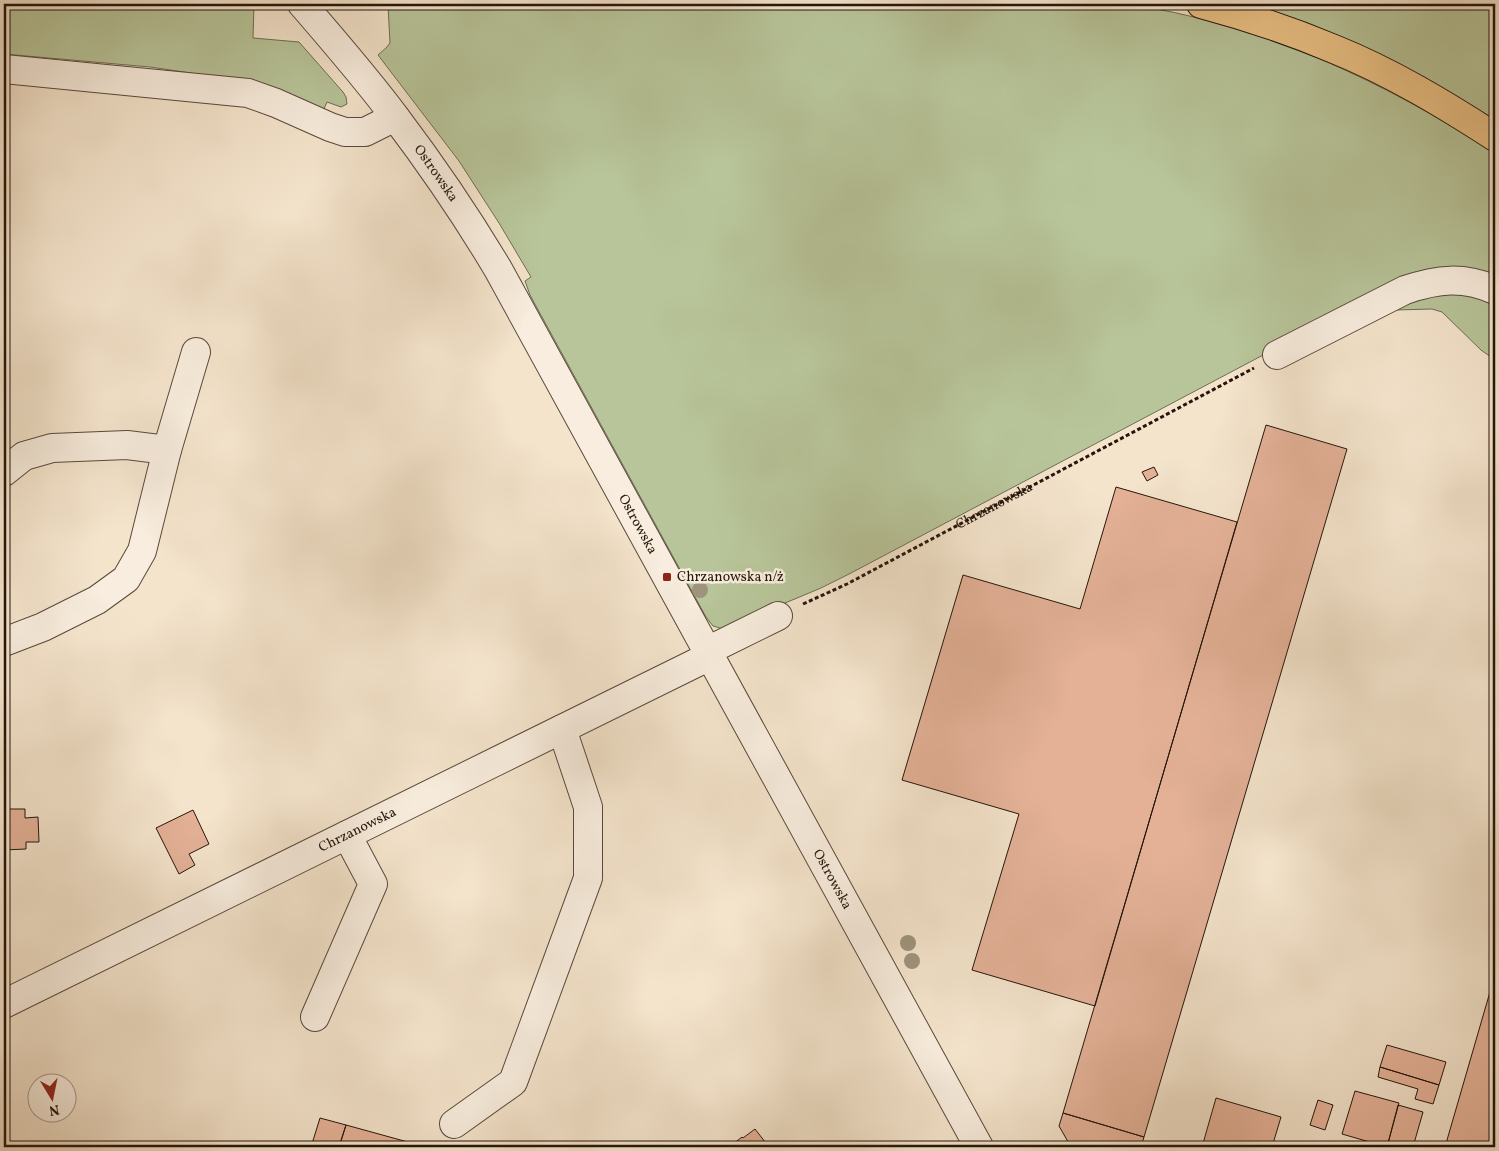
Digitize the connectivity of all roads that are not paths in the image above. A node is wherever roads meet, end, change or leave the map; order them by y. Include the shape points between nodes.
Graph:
1 (1201, 4) edge
2 (305, 8) edge
3 (4, 69) edge
4 (395, 116) junction
5 (1495, 137) edge
6 (1495, 290) edge
7 (196, 352) dead end
8 (1277, 355) road end
9 (168, 450) junction
10 (4, 472) edge
11 (778, 616) road end
12 (4, 642) edge
13 (709, 653) junction
14 (562, 729) junction
15 (347, 835) junction
16 (7, 996) edge
17 (316, 1017) dead end
18 (454, 1124) dead end
19 (979, 1147) edge

1 - 5 highway via 1253,19 1352,57 1434,100
2 - 4 street, Ostrowska
3 - 4 street via 248,93 345,132 365,132
4 - 13 street, Ostrowska via 498,269
6 - 8 street via 1460,280 1419,285
7 - 9 street
9 - 10 street via 127,445 52,448 24,456
9 - 12 street via 142,551 126,578 97,600
11 - 13 street, Chrzanowska
13 - 14 street, Chrzanowska
13 - 19 street, Ostrowska
14 - 15 street, Chrzanowska
14 - 18 street via 588,807 588,878 513,1082
15 - 16 street, Chrzanowska
15 - 17 street via 373,884

